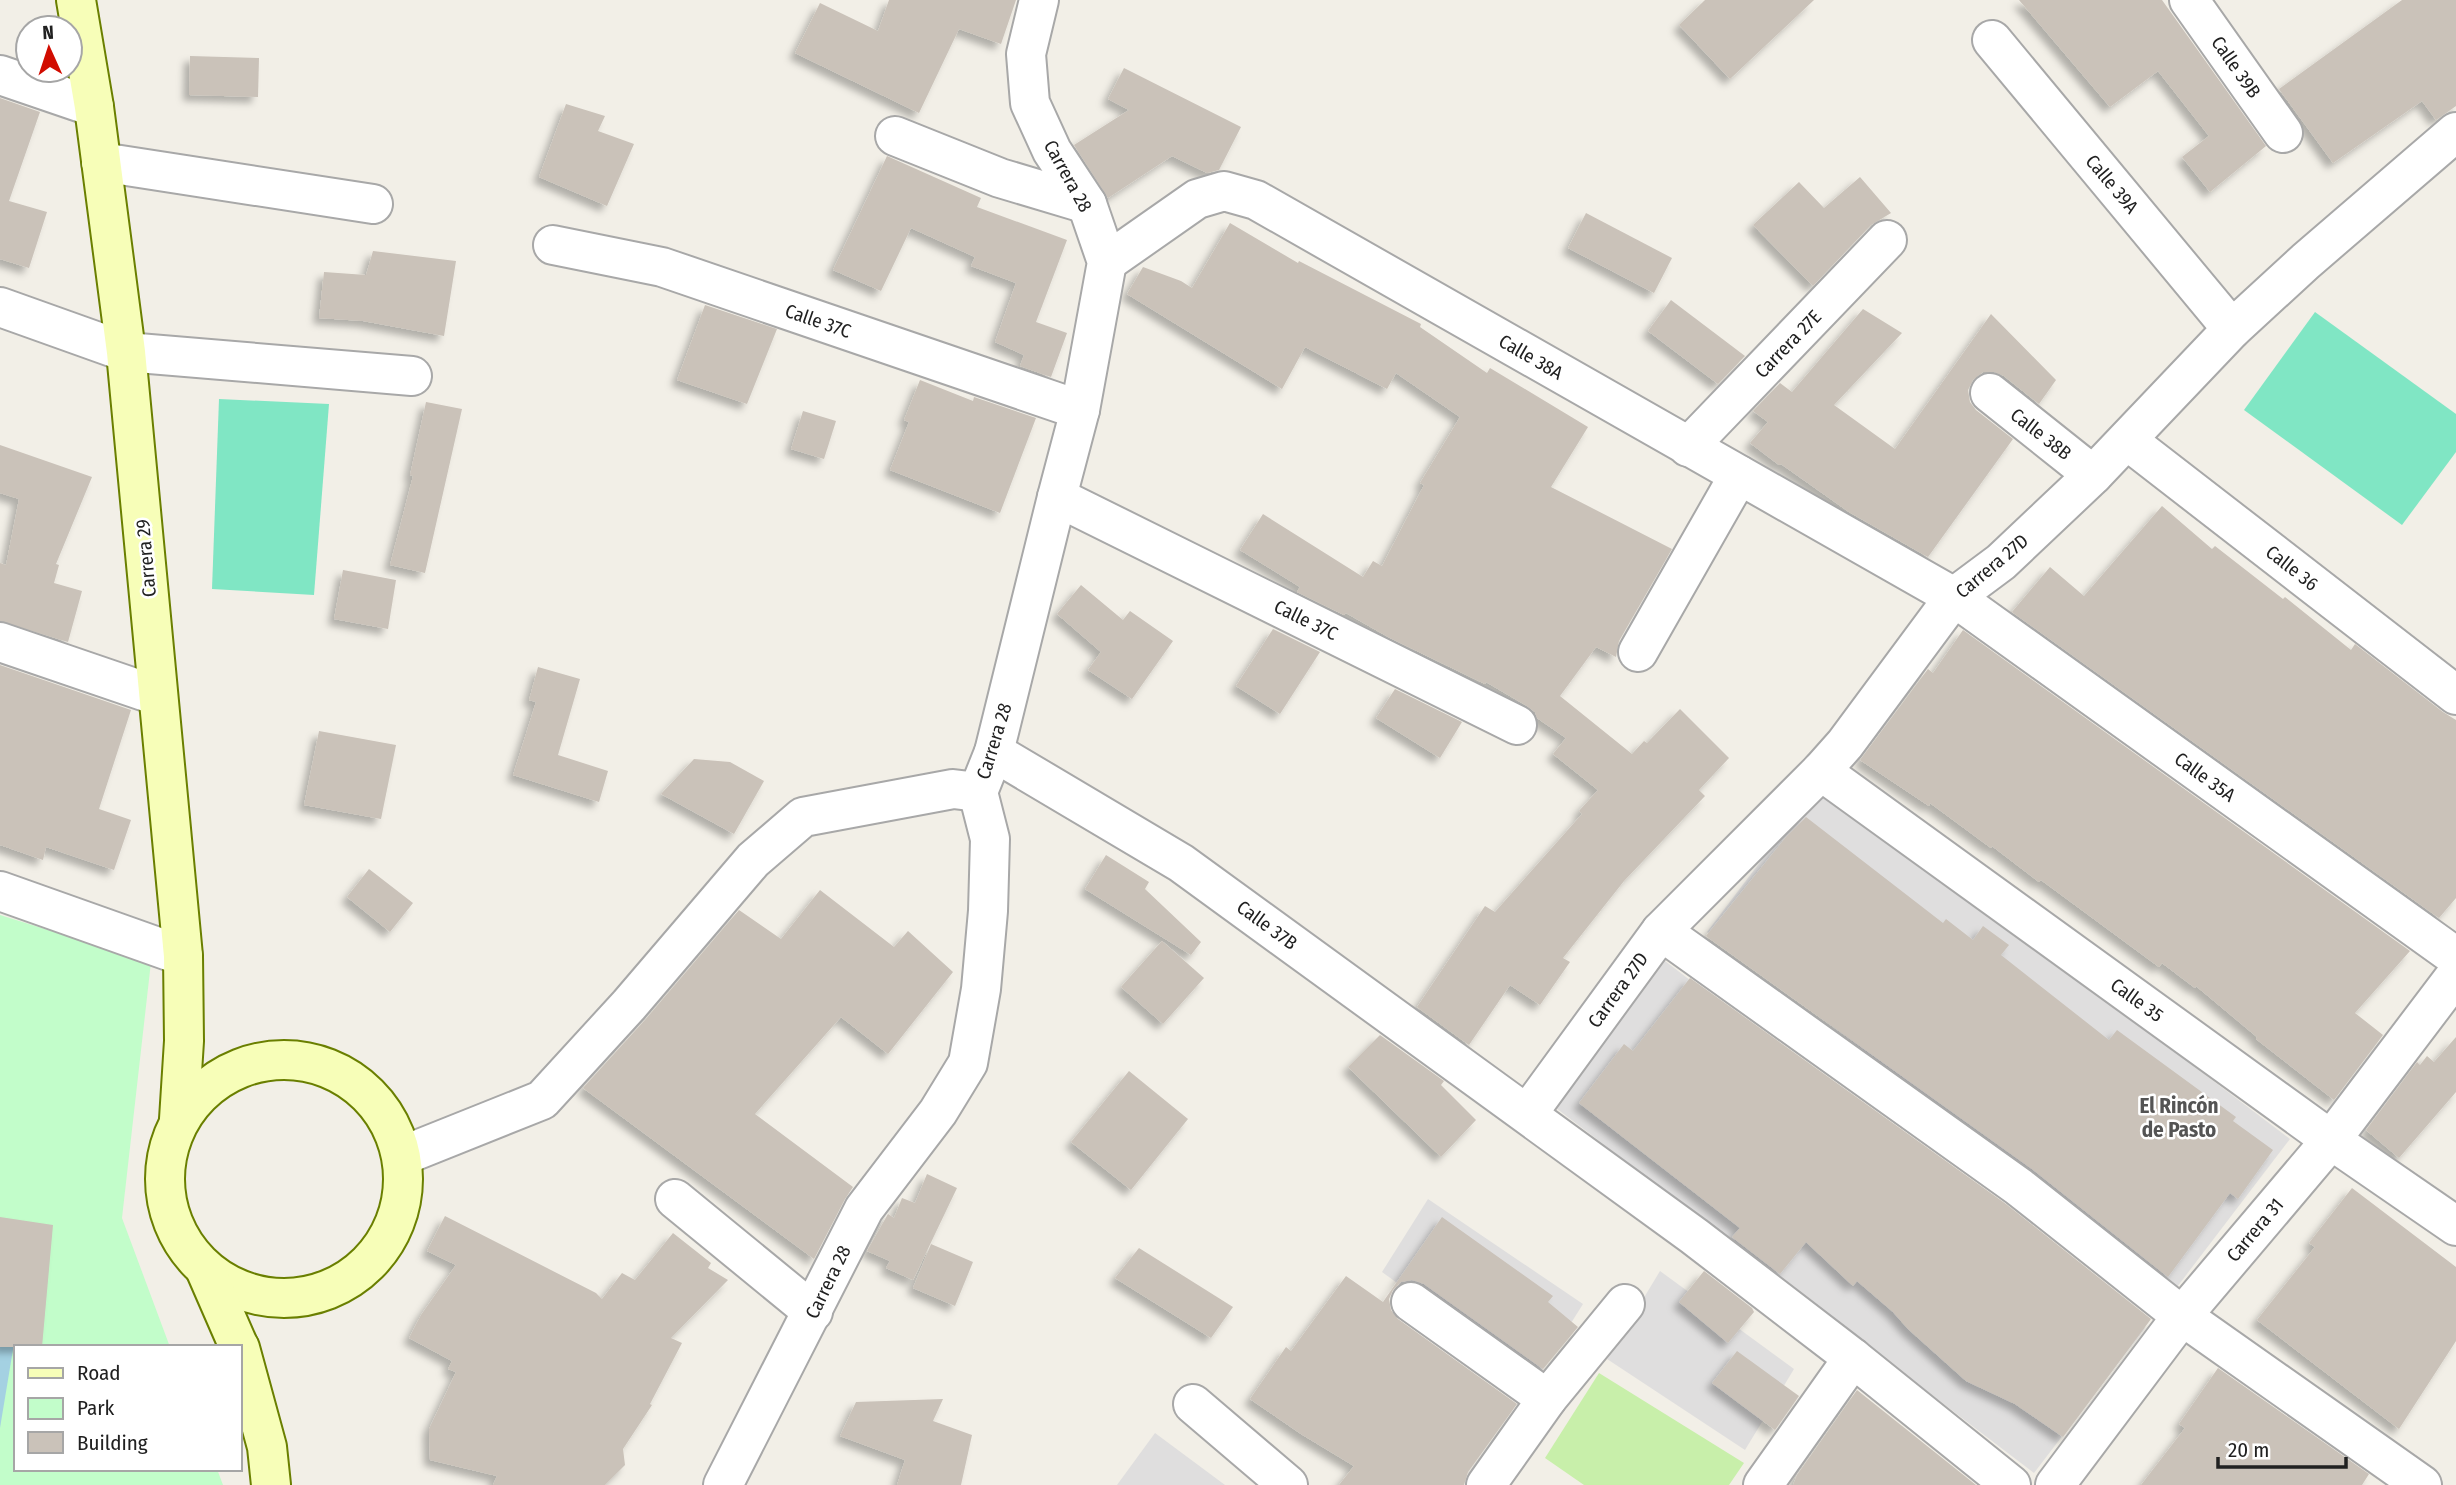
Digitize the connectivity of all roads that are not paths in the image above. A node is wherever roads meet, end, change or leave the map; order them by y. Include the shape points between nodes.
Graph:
1 (76, 0) edge
2 (96, 0) edge
3 (1039, 0) edge
4 (2189, 0) edge
5 (1992, 40) dead end
6 (0, 75) edge
7 (94, 107) junction
8 (2456, 132) edge
9 (2283, 133) dead end
10 (895, 136) dead end
11 (111, 164) junction
12 (373, 204) dead end
13 (1087, 204) junction
14 (1887, 240) dead end
15 (553, 245) dead end
16 (1107, 261) junction
17 (0, 307) edge
18 (2232, 329) junction
19 (134, 353) junction
20 (412, 376) dead end
21 (1990, 393) dead end
22 (1080, 410) junction
23 (2128, 440) junction
24 (1688, 447) junction
25 (1739, 475) junction
26 (2093, 475) junction
27 (1057, 497) junction
28 (1954, 597) junction
29 (0, 642) edge
30 (1638, 652) dead end
31 (2404, 654) junction
32 (2456, 661) edge
33 (159, 695) junction
34 (2456, 695) edge
35 (1517, 725) dead end
36 (995, 752) junction
37 (1821, 771) junction
38 (978, 792) junction
39 (0, 891) edge
40 (1661, 931) junction
41 (183, 956) junction
42 (2456, 957) edge
43 (2456, 975) edge
44 (206, 1088) junction
45 (1528, 1113) junction
46 (179, 1119) junction
47 (2331, 1140) junction
48 (402, 1156) junction
49 (675, 1199) dead end
50 (2456, 1226) edge
51 (205, 1269) junction
52 (1411, 1301) dead end
53 (1625, 1304) dead end
54 (813, 1312) junction
55 (2182, 1316) junction
56 (238, 1345) edge
57 (242, 1359) edge
58 (1853, 1359) junction
59 (1547, 1399) junction
60 (1193, 1404) dead end
61 (271, 1485) edge
62 (723, 1485) edge
63 (1288, 1485) edge
64 (1486, 1485) edge
65 (1763, 1485) edge
66 (2011, 1485) edge
67 (2055, 1485) edge
68 (2422, 1485) edge

1 - 7 street, Carrera 29
2 - 11 street, Carrera 29
3 - 13 street, Carrera 28 via 1027,54 1030,103 1052,150
4 - 9 street, Calle 39B
5 - 18 street, Calle 39A
6 - 7 street
7 - 11 street, Carrera 29
8 - 18 street, Carrera 27D
10 - 13 street via 1000,178
11 - 12 street
11 - 19 street, Carrera 29
13 - 16 street, Carrera 28
14 - 24 street, Carrera 27E
15 - 22 street, Calle 37C via 662,267
16 - 22 street, Carrera 28
16 - 24 street, Calle 38A via 1197,199 1224,191 1256,200
17 - 19 street
18 - 23 street, Carrera 27D
19 - 20 street
19 - 33 street, Carrera 29
19 - 44 street, Carrera 29 via 201,955
21 - 26 street, Calle 38B
22 - 27 street, Carrera 28
23 - 26 street, Carrera 27D
23 - 31 street, Calle 36
24 - 25 street, Calle 38A
25 - 28 street, Calle 38A
25 - 30 street
26 - 28 street, Carrera 27D via 2001,562
27 - 35 street, Calle 37C
27 - 36 street, Carrera 28
28 - 37 street, Carrera 27D
28 - 42 street, Calle 35A
29 - 33 street
31 - 32 street
31 - 34 street, Calle 36
33 - 41 street, Carrera 29
36 - 38 street, Carrera 28
36 - 45 street, Calle 37B via 1181,863
37 - 40 street, Carrera 27D
37 - 47 street, Calle 35
38 - 48 street via 953,789 803,817 753,860 542,1100
38 - 54 street, Carrera 28 via 990,839 988,911 968,1063 938,1112 864,1209
39 - 41 street
40 - 45 street, Carrera 27D
40 - 55 street via 2018,1187
41 - 46 street, Carrera 29
43 - 47 street, Carrera 31
44 - 46 street
44 - 48 street via 242,1067 283,1059 324,1066 360,1087 387,1118
45 - 58 street, Calle 37B
46 - 51 street via 165,1158 165,1199 179,1238
47 - 50 street, Calle 35
47 - 55 street, Carrera 31
48 - 51 street via 403,1198 388,1238 360,1271 323,1292 282,1298 241,1290
49 - 54 street
51 - 56 street
52 - 59 street
53 - 59 street
54 - 62 street, Carrera 28
55 - 67 street, Carrera 31
55 - 68 street
57 - 61 street via 267,1447
58 - 65 street
58 - 66 street, Calle 37B
59 - 64 street
60 - 63 street

